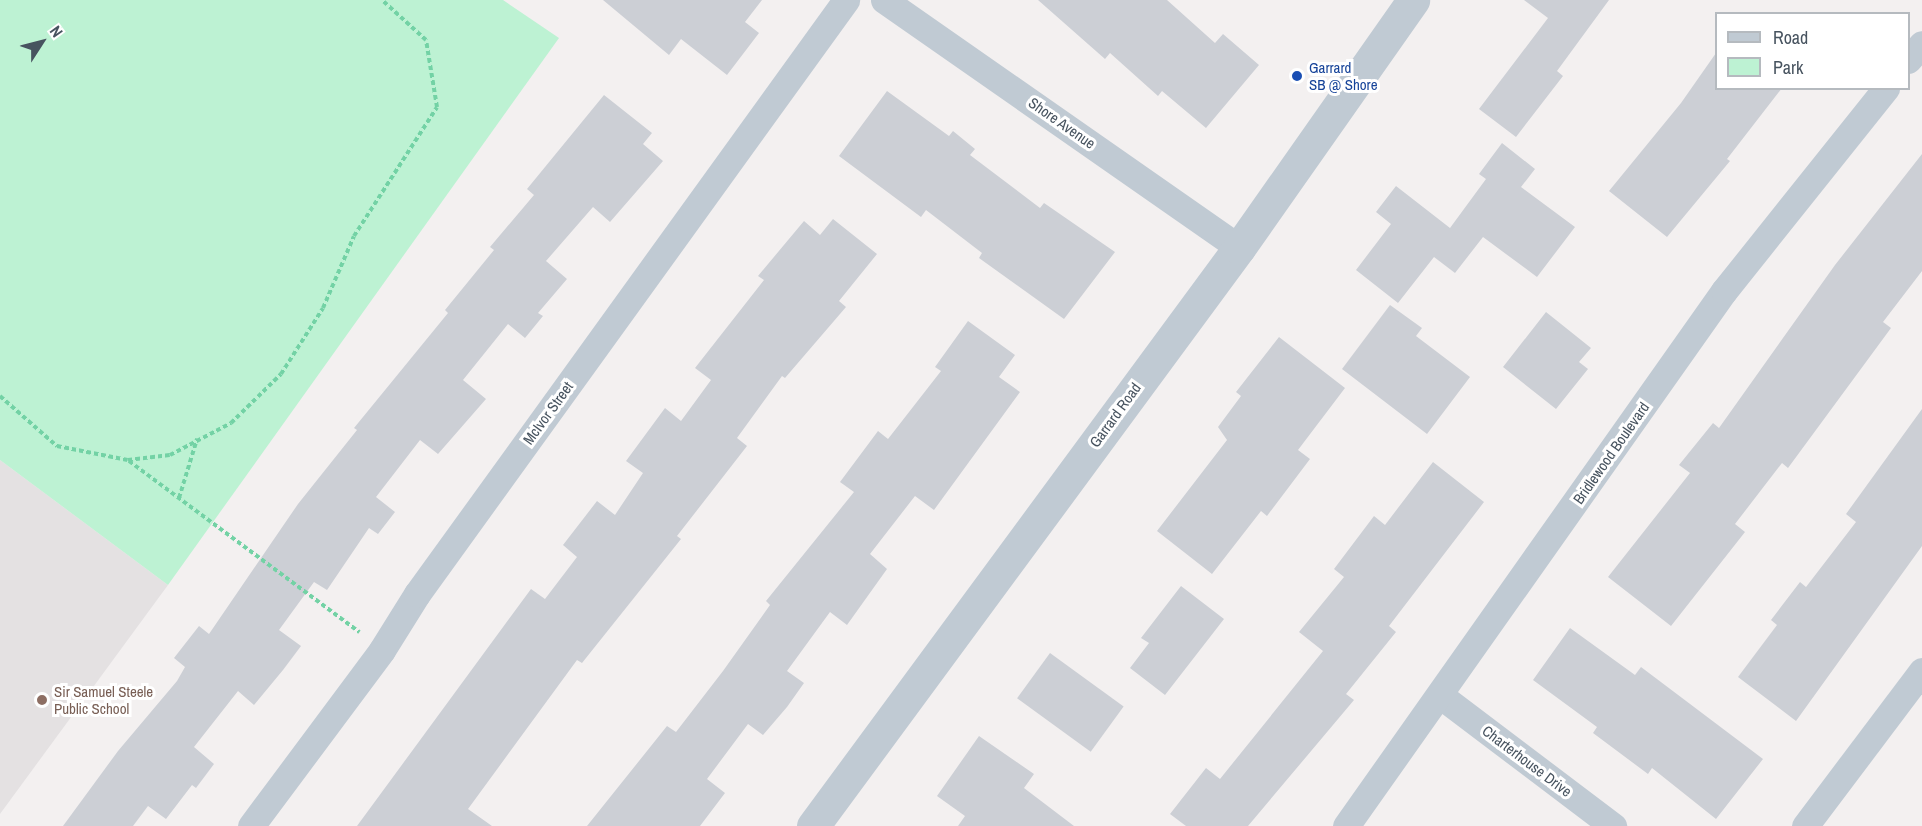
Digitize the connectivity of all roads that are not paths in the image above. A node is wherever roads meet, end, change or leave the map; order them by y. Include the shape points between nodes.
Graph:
1 (846, 0) edge
2 (884, 0) edge
3 (1413, 0) edge
4 (1922, 44) edge
5 (1910, 58) edge
6 (1884, 90) edge
7 (1239, 248) junction
8 (1922, 671) edge
9 (1441, 696) junction
10 (820, 824) edge
11 (251, 826) edge
12 (1346, 826) edge
13 (1612, 826) edge
14 (1805, 826) edge

1 - 11 street, McIvor Street via 417,594 382,650
2 - 7 street, Shore Avenue
3 - 7 street, Garrard Road
4 - 5 street
6 - 9 street, Bridlewood Boulevard via 1724,291
7 - 10 street, Garrard Road
8 - 14 street
9 - 12 street, Bridlewood Boulevard
9 - 13 street, Charterhouse Drive

